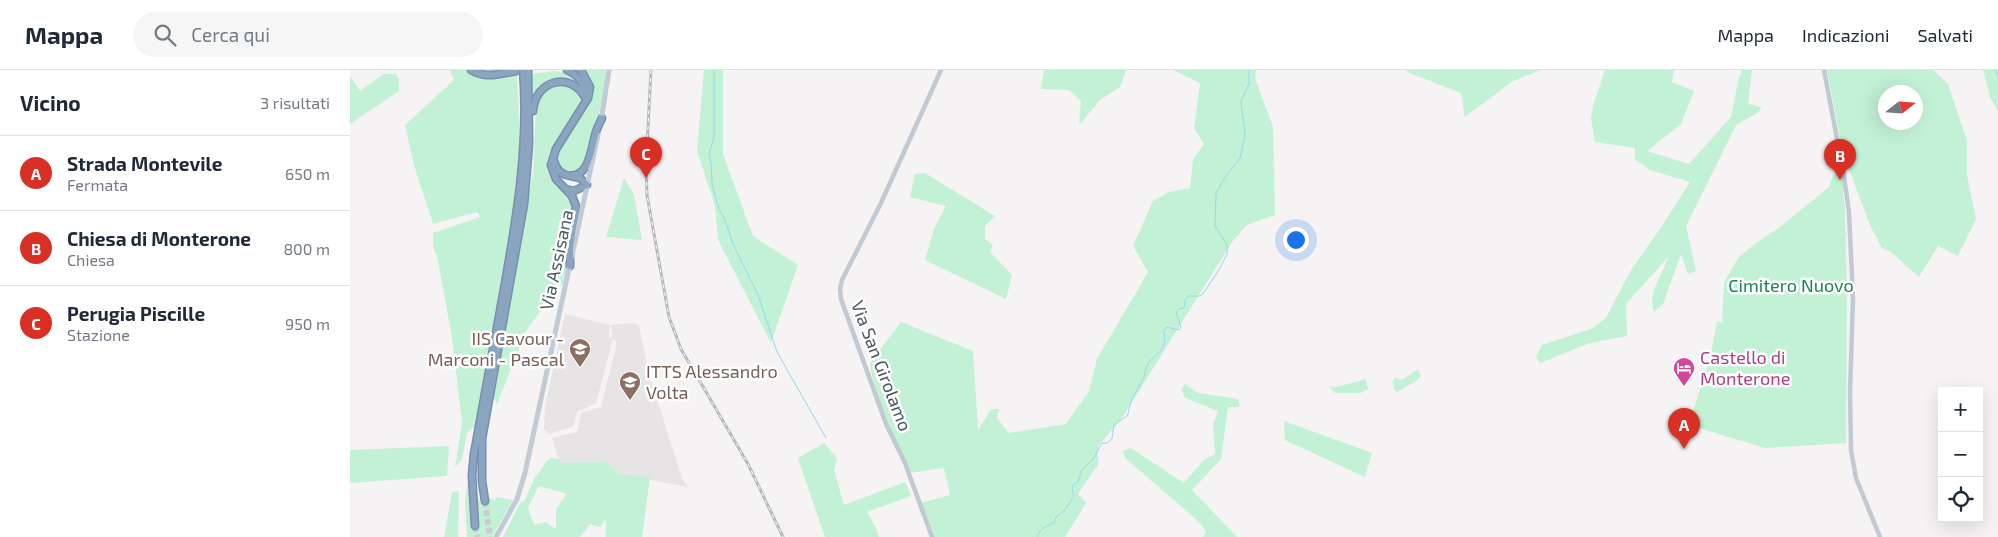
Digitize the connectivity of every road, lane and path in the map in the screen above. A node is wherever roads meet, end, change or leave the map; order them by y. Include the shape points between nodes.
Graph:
1 (471, 70) edge
2 (519, 70) edge
3 (528, 70) edge
4 (567, 70) edge
5 (581, 70) edge
6 (609, 70) edge
7 (941, 70) edge
8 (1824, 70) edge
9 (585, 102) junction
10 (602, 118) junction
11 (553, 157) junction
12 (571, 176) junction
13 (527, 182) junction
14 (587, 185) junction
15 (566, 190) junction
16 (570, 266) junction
17 (505, 294) junction
18 (490, 382) junction
19 (485, 500) tunnel mouth
20 (475, 526) tunnel mouth
21 (496, 537) edge
22 (932, 537) edge
23 (1880, 537) edge

1 - 2 highway via 487,76
2 - 17 highway via 524,110 523,159
3 - 13 highway
4 - 9 highway via 580,80
5 - 9 highway via 590,87
6 - 10 main road, Via Assisana
7 - 22 street, Via San Girolamo via 840,289 886,424 905,463
8 - 23 street via 1849,212 1853,298 1851,450 1856,478
9 - 11 highway
9 - 13 highway via 580,87 571,80 549,83 540,92 534,106
10 - 12 highway via 587,165
10 - 14 main road, Via Assisana
11 - 12 highway via 561,173
11 - 15 highway via 552,173
12 - 14 highway via 580,178
13 - 17 highway
14 - 15 highway
14 - 16 main road, Via Assisana
15 - 16 highway via 576,206
16 - 21 main road, Via Assisana via 525,473 517,499
17 - 18 highway
18 - 19 highway via 482,439
18 - 20 highway via 474,454

